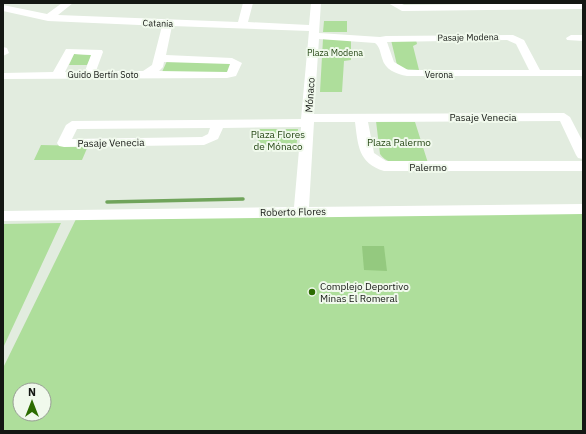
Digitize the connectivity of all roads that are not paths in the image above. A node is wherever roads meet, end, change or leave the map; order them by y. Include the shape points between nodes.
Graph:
1 (68, 3) edge
2 (248, 3) edge
3 (316, 3) edge
4 (393, 3) edge
5 (498, 5) edge
6 (568, 5) edge
7 (583, 6) edge
8 (3, 8) edge
9 (48, 18) junction
10 (168, 23) junction
11 (242, 26) junction
12 (314, 32) junction
13 (571, 38) dead end
14 (583, 38) edge
15 (380, 41) junction
16 (159, 58) junction
17 (90, 73) junction
18 (536, 73) junction
19 (583, 73) edge
20 (58, 74) junction
21 (145, 74) junction
22 (3, 76) edge
23 (361, 118) junction
24 (308, 120) junction
25 (218, 124) junction
26 (583, 155) edge
27 (583, 166) edge
28 (583, 209) edge
29 (301, 212) junction
30 (3, 216) edge

1 - 9 street
2 - 11 street
3 - 12 street, Mónaco
4 - 5 street via 402,8
5 - 6 street
6 - 7 street
8 - 9 street, Catania
9 - 10 street, Catania
10 - 11 street, Catania
10 - 16 street, Guido Bertín Soto
11 - 12 street, Catania
12 - 15 street via 373,38
12 - 24 street, Mónaco
13 - 14 street
15 - 18 street, Verona via 389,65 407,73
15 - 18 street, Pasaje Modena via 386,38 509,36 520,42
16 - 21 street, Guido Bertín Soto via 157,67
16 - 21 street via 236,62 232,74 227,75
17 - 20 street, Guido Bertín Soto
17 - 20 street via 98,52 70,51
17 - 21 street, Guido Bertín Soto
18 - 19 street, Verona
20 - 22 street, Guido Bertín Soto
23 - 24 street
23 - 26 street, Pasaje Venecia via 564,117
23 - 27 street, Palermo via 368,155 374,162 384,166
24 - 25 street, Pasaje Venecia
24 - 29 street, Mónaco
25 - 25 street, Pasaje Venecia via 72,125 64,143 204,141 214,136
28 - 29 street, Roberto Flores
29 - 30 street, Roberto Flores

